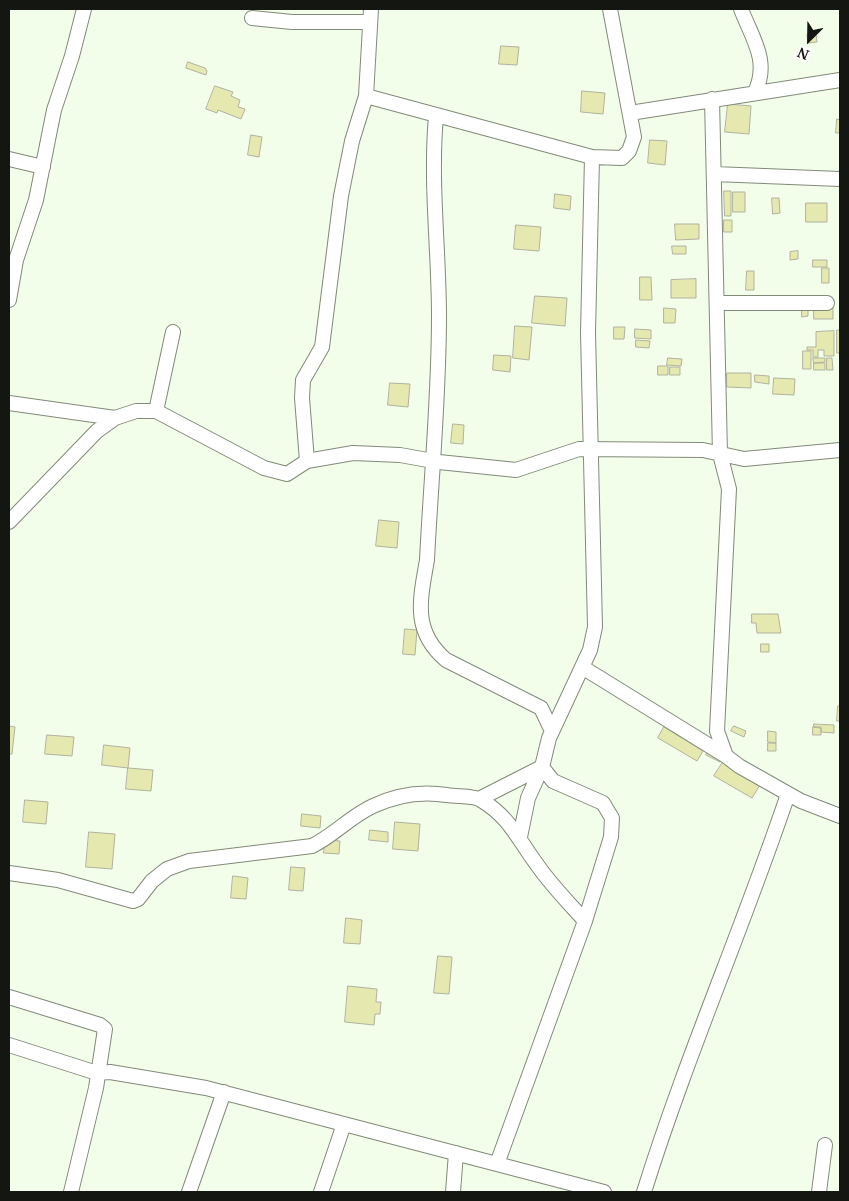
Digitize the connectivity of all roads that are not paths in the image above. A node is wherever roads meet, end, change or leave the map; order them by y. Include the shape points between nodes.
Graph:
1 (84, 9) edge
2 (610, 9) edge
3 (741, 9) edge
4 (370, 15) edge
5 (252, 18) dead end
6 (840, 80) edge
7 (755, 92) junction
8 (366, 96) junction
9 (712, 99) junction
10 (630, 113) junction
11 (436, 116) junction
12 (592, 157) junction
13 (9, 158) edge
14 (43, 167) junction
15 (714, 174) junction
16 (840, 179) edge
17 (12, 259) edge
18 (9, 300) edge
19 (717, 303) junction
20 (827, 303) dead end
21 (173, 332) dead end
22 (9, 404) edge
23 (156, 411) junction
24 (115, 418) junction
25 (589, 448) junction
26 (840, 450) edge
27 (720, 454) junction
28 (432, 460) junction
29 (307, 461) junction
30 (9, 522) edge
31 (582, 667) junction
32 (566, 702) junction
33 (541, 708) junction
34 (552, 731) junction
35 (726, 756) junction
36 (542, 767) junction
37 (788, 794) junction
38 (479, 799) junction
39 (840, 816) edge
40 (520, 837) junction
41 (9, 873) edge
42 (585, 921) junction
43 (9, 997) edge
44 (9, 1045) edge
45 (97, 1073) junction
46 (224, 1092) junction
47 (344, 1124) junction
48 (825, 1145) dead end
49 (456, 1153) junction
50 (497, 1164) junction
51 (578, 1189) edge
52 (70, 1192) edge
53 (189, 1192) edge
54 (321, 1192) edge
55 (452, 1192) edge
56 (604, 1192) edge
57 (644, 1192) edge
58 (819, 1192) edge

1 - 14 street via 54,110
2 - 10 street
3 - 7 street via 762,66 761,81
4 - 5 street via 292,22
4 - 8 street
6 - 7 street
7 - 9 street
8 - 11 street
8 - 29 street via 352,141 341,196 322,347 303,380
9 - 10 street
9 - 15 street
10 - 12 street via 634,137 629,152 622,158
11 - 12 street
11 - 28 street via 433,199 439,320
12 - 25 street
13 - 14 street
14 - 17 street via 36,200
15 - 16 street
15 - 19 street
17 - 18 street
19 - 20 street
19 - 27 street
21 - 23 street
22 - 24 street
23 - 24 street via 136,411
23 - 29 street via 278,473 287,474
24 - 30 street via 98,430
25 - 27 street via 703,450
25 - 28 street via 565,452 516,470
25 - 31 street via 595,628
26 - 27 street via 744,459
27 - 35 street via 729,489 717,731
28 - 29 street via 400,454 353,453
28 - 33 street via 427,560 420,596 423,628 437,652 446,660
31 - 32 street
31 - 35 street
32 - 33 street
32 - 34 street
33 - 34 street
34 - 36 street
35 - 37 street
36 - 38 street
36 - 40 street via 528,798
36 - 42 street via 553,781 603,803 612,818 611,837
37 - 39 street
37 - 57 street via 751,901 703,1020
38 - 40 street via 502,816
38 - 41 street via 433,793 393,798 372,806 312,846 189,861 167,869 133,901 58,880
40 - 42 street via 549,881
42 - 50 street
43 - 45 street via 105,1029
44 - 45 street
45 - 46 street via 110,1072
45 - 52 street
46 - 47 street
46 - 53 street
47 - 49 street
47 - 54 street
48 - 58 street
49 - 50 street
49 - 55 street
50 - 51 street
51 - 56 street

